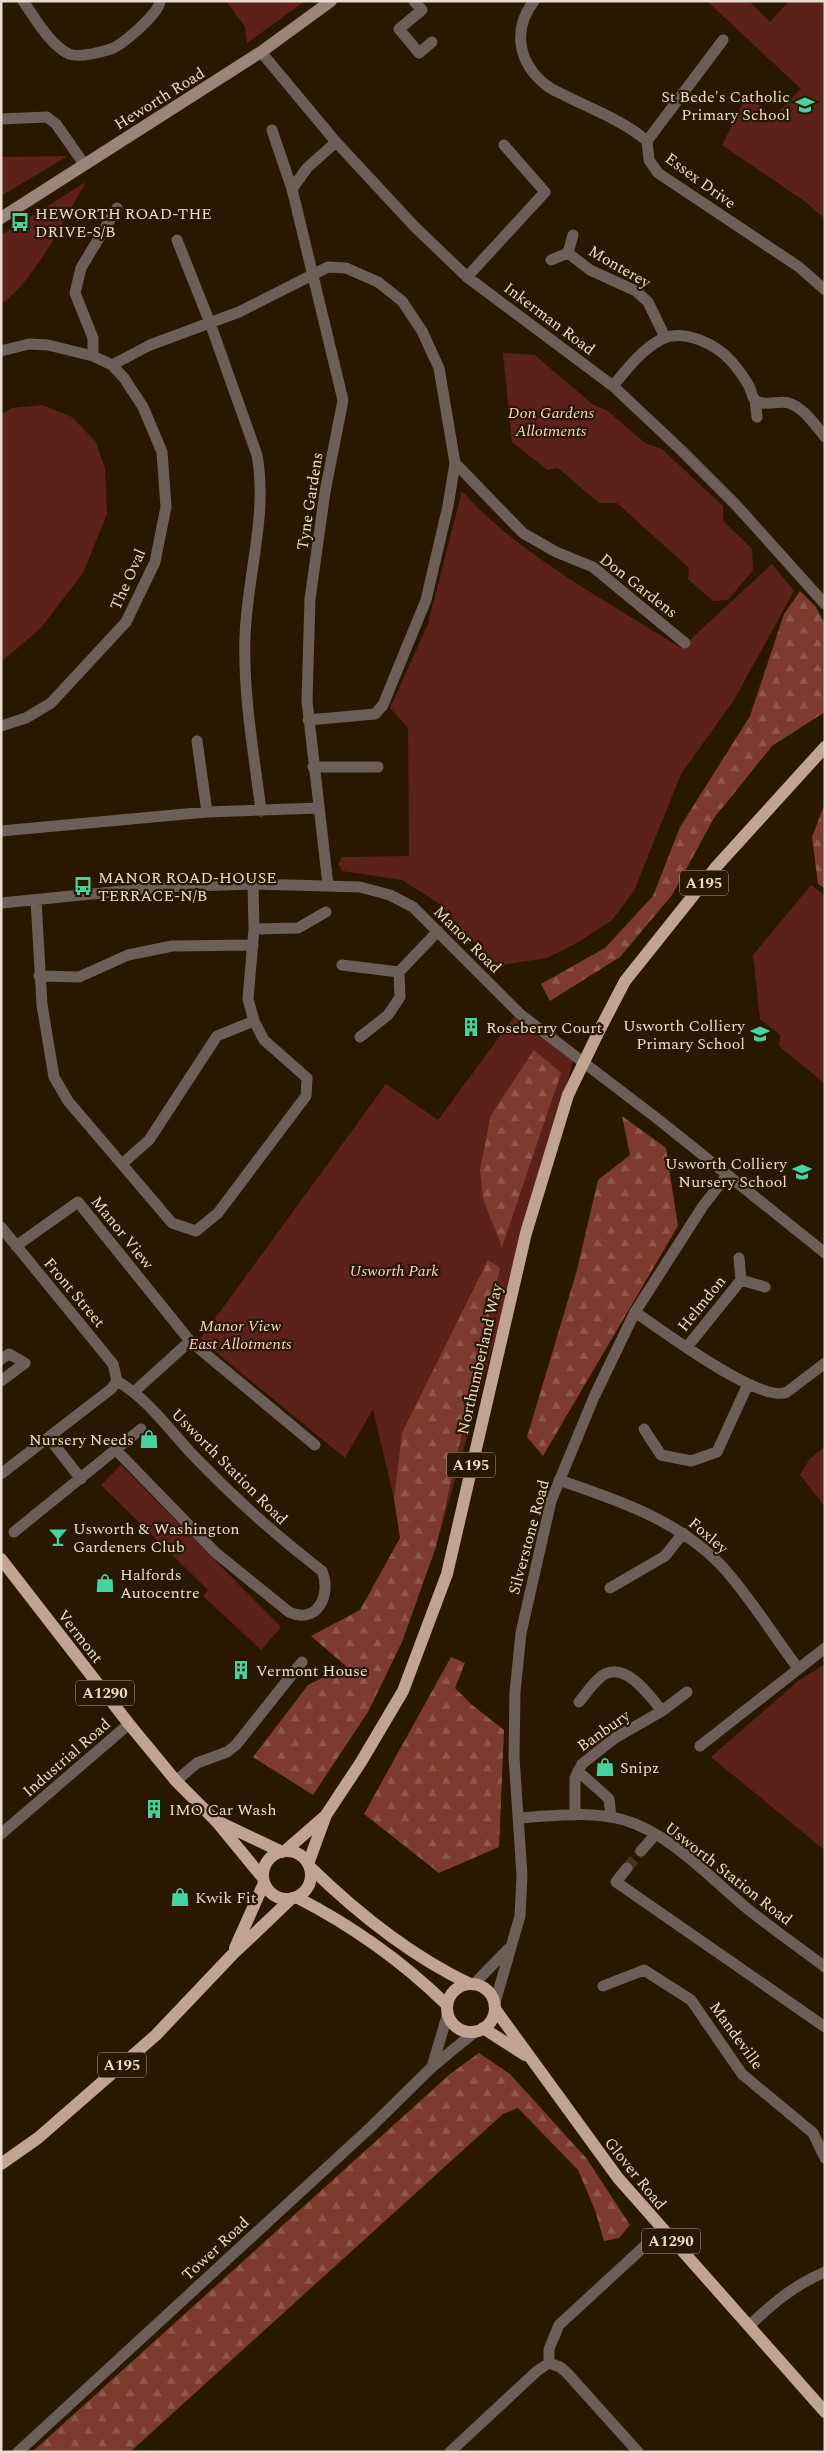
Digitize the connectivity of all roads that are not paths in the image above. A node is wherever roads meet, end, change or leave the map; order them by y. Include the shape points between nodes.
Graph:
1 (23, 1) edge
2 (160, 1) edge
3 (330, 1) edge
4 (414, 1) edge
5 (534, 1) edge
6 (722, 40) dead end
7 (432, 42) dead end
8 (261, 52) junction
9 (1, 119) edge
10 (272, 130) dead end
11 (647, 141) junction
12 (336, 142) junction
13 (504, 145) dead end
14 (84, 164) junction
15 (292, 188) junction
16 (116, 208) dead end
17 (1, 218) edge
18 (573, 235) dead end
19 (177, 240) dead end
20 (568, 253) junction
21 (550, 260) dead end
22 (313, 274) junction
23 (467, 276) junction
24 (825, 290) edge
25 (210, 323) junction
26 (664, 338) junction
27 (1, 351) edge
28 (93, 356) junction
29 (112, 365) junction
30 (613, 386) junction
31 (755, 400) junction
32 (757, 417) dead end
33 (825, 437) edge
34 (455, 463) junction
35 (825, 604) edge
36 (685, 643) dead end
37 (308, 720) junction
38 (1, 726) edge
39 (197, 741) dead end
40 (825, 747) edge
41 (314, 767) junction
42 (378, 767) dead end
43 (319, 808) junction
44 (261, 811) junction
45 (207, 812) junction
46 (1, 831) edge
47 (253, 884) junction
48 (328, 885) junction
49 (36, 900) junction
50 (1, 903) edge
51 (326, 912) dead end
52 (254, 929) junction
53 (438, 931) junction
54 (253, 945) junction
55 (342, 965) dead end
56 (398, 972) junction
57 (39, 976) junction
58 (254, 1021) junction
59 (360, 1037) dead end
60 (122, 1164) junction
61 (727, 1174) junction
62 (1, 1227) edge
63 (16, 1246) junction
64 (825, 1253) edge
65 (739, 1258) dead end
66 (741, 1280) junction
67 (765, 1288) dead end
68 (635, 1312) junction
69 (190, 1341) junction
70 (687, 1347) junction
71 (1, 1359) edge
72 (825, 1363) edge
73 (1, 1381) edge
74 (117, 1381) junction
75 (748, 1384) junction
76 (135, 1392) junction
77 (141, 1429) dead end
78 (644, 1430) dead end
79 (49, 1438) junction
80 (315, 1445) dead end
81 (116, 1450) junction
82 (1, 1474) edge
83 (81, 1479) junction
84 (559, 1480) junction
85 (14, 1532) dead end
86 (683, 1533) junction
87 (1, 1559) edge
88 (610, 1588) dead end
89 (825, 1648) edge
90 (302, 1662) dead end
91 (798, 1668) junction
92 (687, 1692) dead end
93 (579, 1702) dead end
94 (662, 1711) junction
95 (129, 1724) junction
96 (700, 1746) dead end
97 (578, 1771) junction
98 (176, 1781) junction
99 (326, 1815) junction
100 (574, 1815) junction
101 (611, 1817) junction
102 (518, 1818) junction
103 (216, 1821) junction
104 (1, 1834) edge
105 (655, 1834) junction
106 (284, 1851) junction
107 (641, 1851) tunnel mouth
108 (308, 1865) junction
109 (627, 1868) tunnel mouth
110 (264, 1880) junction
111 (294, 1897) junction
112 (509, 1948) junction
113 (232, 1955) junction
114 (825, 1967) edge
115 (472, 1984) junction
116 (604, 1986) dead end
117 (494, 2007) junction
118 (448, 2009) junction
119 (825, 2027) edge
120 (480, 2030) junction
121 (531, 2059) junction
122 (432, 2067) junction
123 (825, 2158) edge
124 (1, 2164) edge
125 (662, 2230) junction
126 (825, 2272) edge
127 (749, 2326) junction
128 (549, 2363) junction
129 (825, 2412) edge
130 (18, 2452) edge
131 (450, 2452) edge
132 (638, 2452) edge

1 - 2 street via 54,42 69,54 77,55 113,48 156,14
3 - 8 street, Heworth Road
4 - 7 street via 422,10 399,29 419,54
5 - 11 street via 521,22 520,45 528,65 546,86 634,130
6 - 11 street
8 - 12 street, Inkerman Road
8 - 14 street, Heworth Road
9 - 14 street via 47,117 56,124
10 - 15 street, Tyne Gardens
11 - 24 street, Essex Drive via 649,160 658,173 798,267
12 - 15 street via 307,168
12 - 23 street, Inkerman Road via 414,226
13 - 23 street via 545,192
14 - 17 street, Heworth Road
15 - 22 street, Tyne Gardens
16 - 28 street via 81,268 75,293 93,338
18 - 20 street, Monterey
19 - 25 street
20 - 21 street, Monterey
20 - 26 street, Monterey via 590,270 636,291 648,302
22 - 25 street via 239,312
22 - 34 street via 328,267 346,268 378,282 402,301 422,331 439,368
22 - 37 street, Tyne Gardens via 343,400 325,492 310,599
23 - 30 street, Inkerman Road
25 - 29 street via 150,345
25 - 44 street via 257,455 260,475 260,514 245,636 246,695
26 - 30 street via 632,363
26 - 31 street via 688,337 718,348 742,374
27 - 28 street, The Oval via 29,344 48,345
28 - 29 street, The Oval
29 - 38 street, The Oval via 143,407 162,452 166,507 155,562 126,622 94,658 51,703 26,718
30 - 35 street, Inkerman Road via 736,505
31 - 32 street
31 - 33 street via 790,403 802,411
34 - 36 street, Don Gardens via 523,533 556,552 593,567
34 - 37 street via 426,600 383,705 376,714
37 - 41 street, Tyne Gardens
39 - 45 street
40 - 99 main road, Northumberland Way / A195, bridge via 716,866 625,981 568,1095 526,1233 447,1574 403,1691
41 - 42 street
41 - 43 street, Tyne Gardens
43 - 44 street
43 - 48 street, Tyne Gardens
44 - 45 street
45 - 46 street
47 - 48 street, Manor Road
47 - 49 street, Manor Road via 163,886
47 - 52 street
48 - 53 street, Manor Road via 360,887 390,895 413,907
49 - 50 street, Manor Road
49 - 57 street
51 - 52 street via 298,928
52 - 54 street
53 - 56 street
53 - 61 street, Manor Road via 520,1014
54 - 57 street via 172,946 128,955 79,977
54 - 58 street via 248,999
55 - 56 street
56 - 59 street via 400,998 388,1015
57 - 60 street via 54,1077 68,1101
58 - 60 street via 217,1036 149,1140
58 - 60 street via 264,1040 306,1078 306,1096 218,1213 196,1231 172,1223
61 - 64 street, Manor Road
61 - 68 street, Silverstone Road
62 - 63 street, Front Street
63 - 69 street, Manor View via 78,1202
63 - 74 street, Front Street via 113,1364
65 - 66 street, Helmdon
66 - 67 street, Helmdon
66 - 70 street, Helmdon
68 - 70 street, Helmdon
68 - 84 street, Silverstone Road
69 - 76 street
69 - 80 street
70 - 75 street, Helmdon
71 - 73 street via 9,1354 25,1363
72 - 75 street, Helmdon via 781,1395
74 - 76 street, Usworth Station Road
74 - 79 street
75 - 78 street via 717,1452 691,1461 661,1455
76 - 81 street, Usworth Station Road via 244,1507 322,1571 326,1581 323,1601 317,1610 298,1616 289,1612 216,1553
77 - 81 street
79 - 82 street
79 - 83 street
81 - 83 street
83 - 85 street
84 - 86 street, Foxley via 636,1508
84 - 102 street, Silverstone Road via 551,1501 521,1633 515,1692 514,1758
86 - 88 street via 665,1556
86 - 91 street, Foxley via 721,1565
87 - 95 main road, Vermont / A1290
89 - 91 street
90 - 98 street via 236,1745 227,1752 197,1763
91 - 96 street
92 - 94 street, Banbury
93 - 94 street via 603,1674 614,1671 636,1680
94 - 97 street, Banbury via 616,1738 582,1764
95 - 98 main road, Vermont / A1290
95 - 104 street, Industrial Road
97 - 100 street, Banbury
97 - 101 street via 610,1799
98 - 103 main road, Vermont / A1290
99 - 106 main road, Northumberland Way / A195
99 - 108 main road, Northumberland Way / A195
100 - 101 street, Usworth Station Road
100 - 102 street, Usworth Station Road
101 - 105 street, Usworth Station Road
102 - 112 street, Silverstone Road via 522,1875 520,1916
103 - 106 main road, Vermont / A1290
103 - 110 main road, Vermont / A1290
105 - 107 street
105 - 114 street, Usworth Station Road
106 - 108 main road via 299,1854
106 - 110 main road, A195 via 270,1858 263,1871
108 - 111 main road, A195 via 307,1887
108 - 115 main road, A1290 via 348,1904 412,1953 437,1969
109 - 119 street via 616,1882
110 - 111 main road via 272,1894
110 - 113 main road, A195
111 - 113 main road, A195
111 - 118 main road, A1290 via 355,1930 417,1977
112 - 115 street, Silverstone Road
112 - 117 street, Silverstone Road
113 - 124 main road, A195 via 156,2034 38,2138
115 - 117 main road, A1290 via 491,1995
115 - 118 main road via 452,1993
116 - 123 street, Mandeville via 644,1970 691,2000 742,2074 813,2133
117 - 120 main road via 493,2016
117 - 121 main road, Glover Road / A1290
118 - 120 main road, A1290 via 455,2026 461,2030
118 - 122 street, Tower Road
120 - 121 main road, Glover Road / A1290
120 - 122 street, Tower Road
121 - 125 main road, Glover Road / A1290 via 618,2178
122 - 130 street, Tower Road
125 - 127 main road, Glover Road / A1290
125 - 128 street via 559,2325 549,2350
126 - 127 street via 781,2297
127 - 129 main road, Glover Road / A1290
128 - 131 street
128 - 132 street via 567,2373

